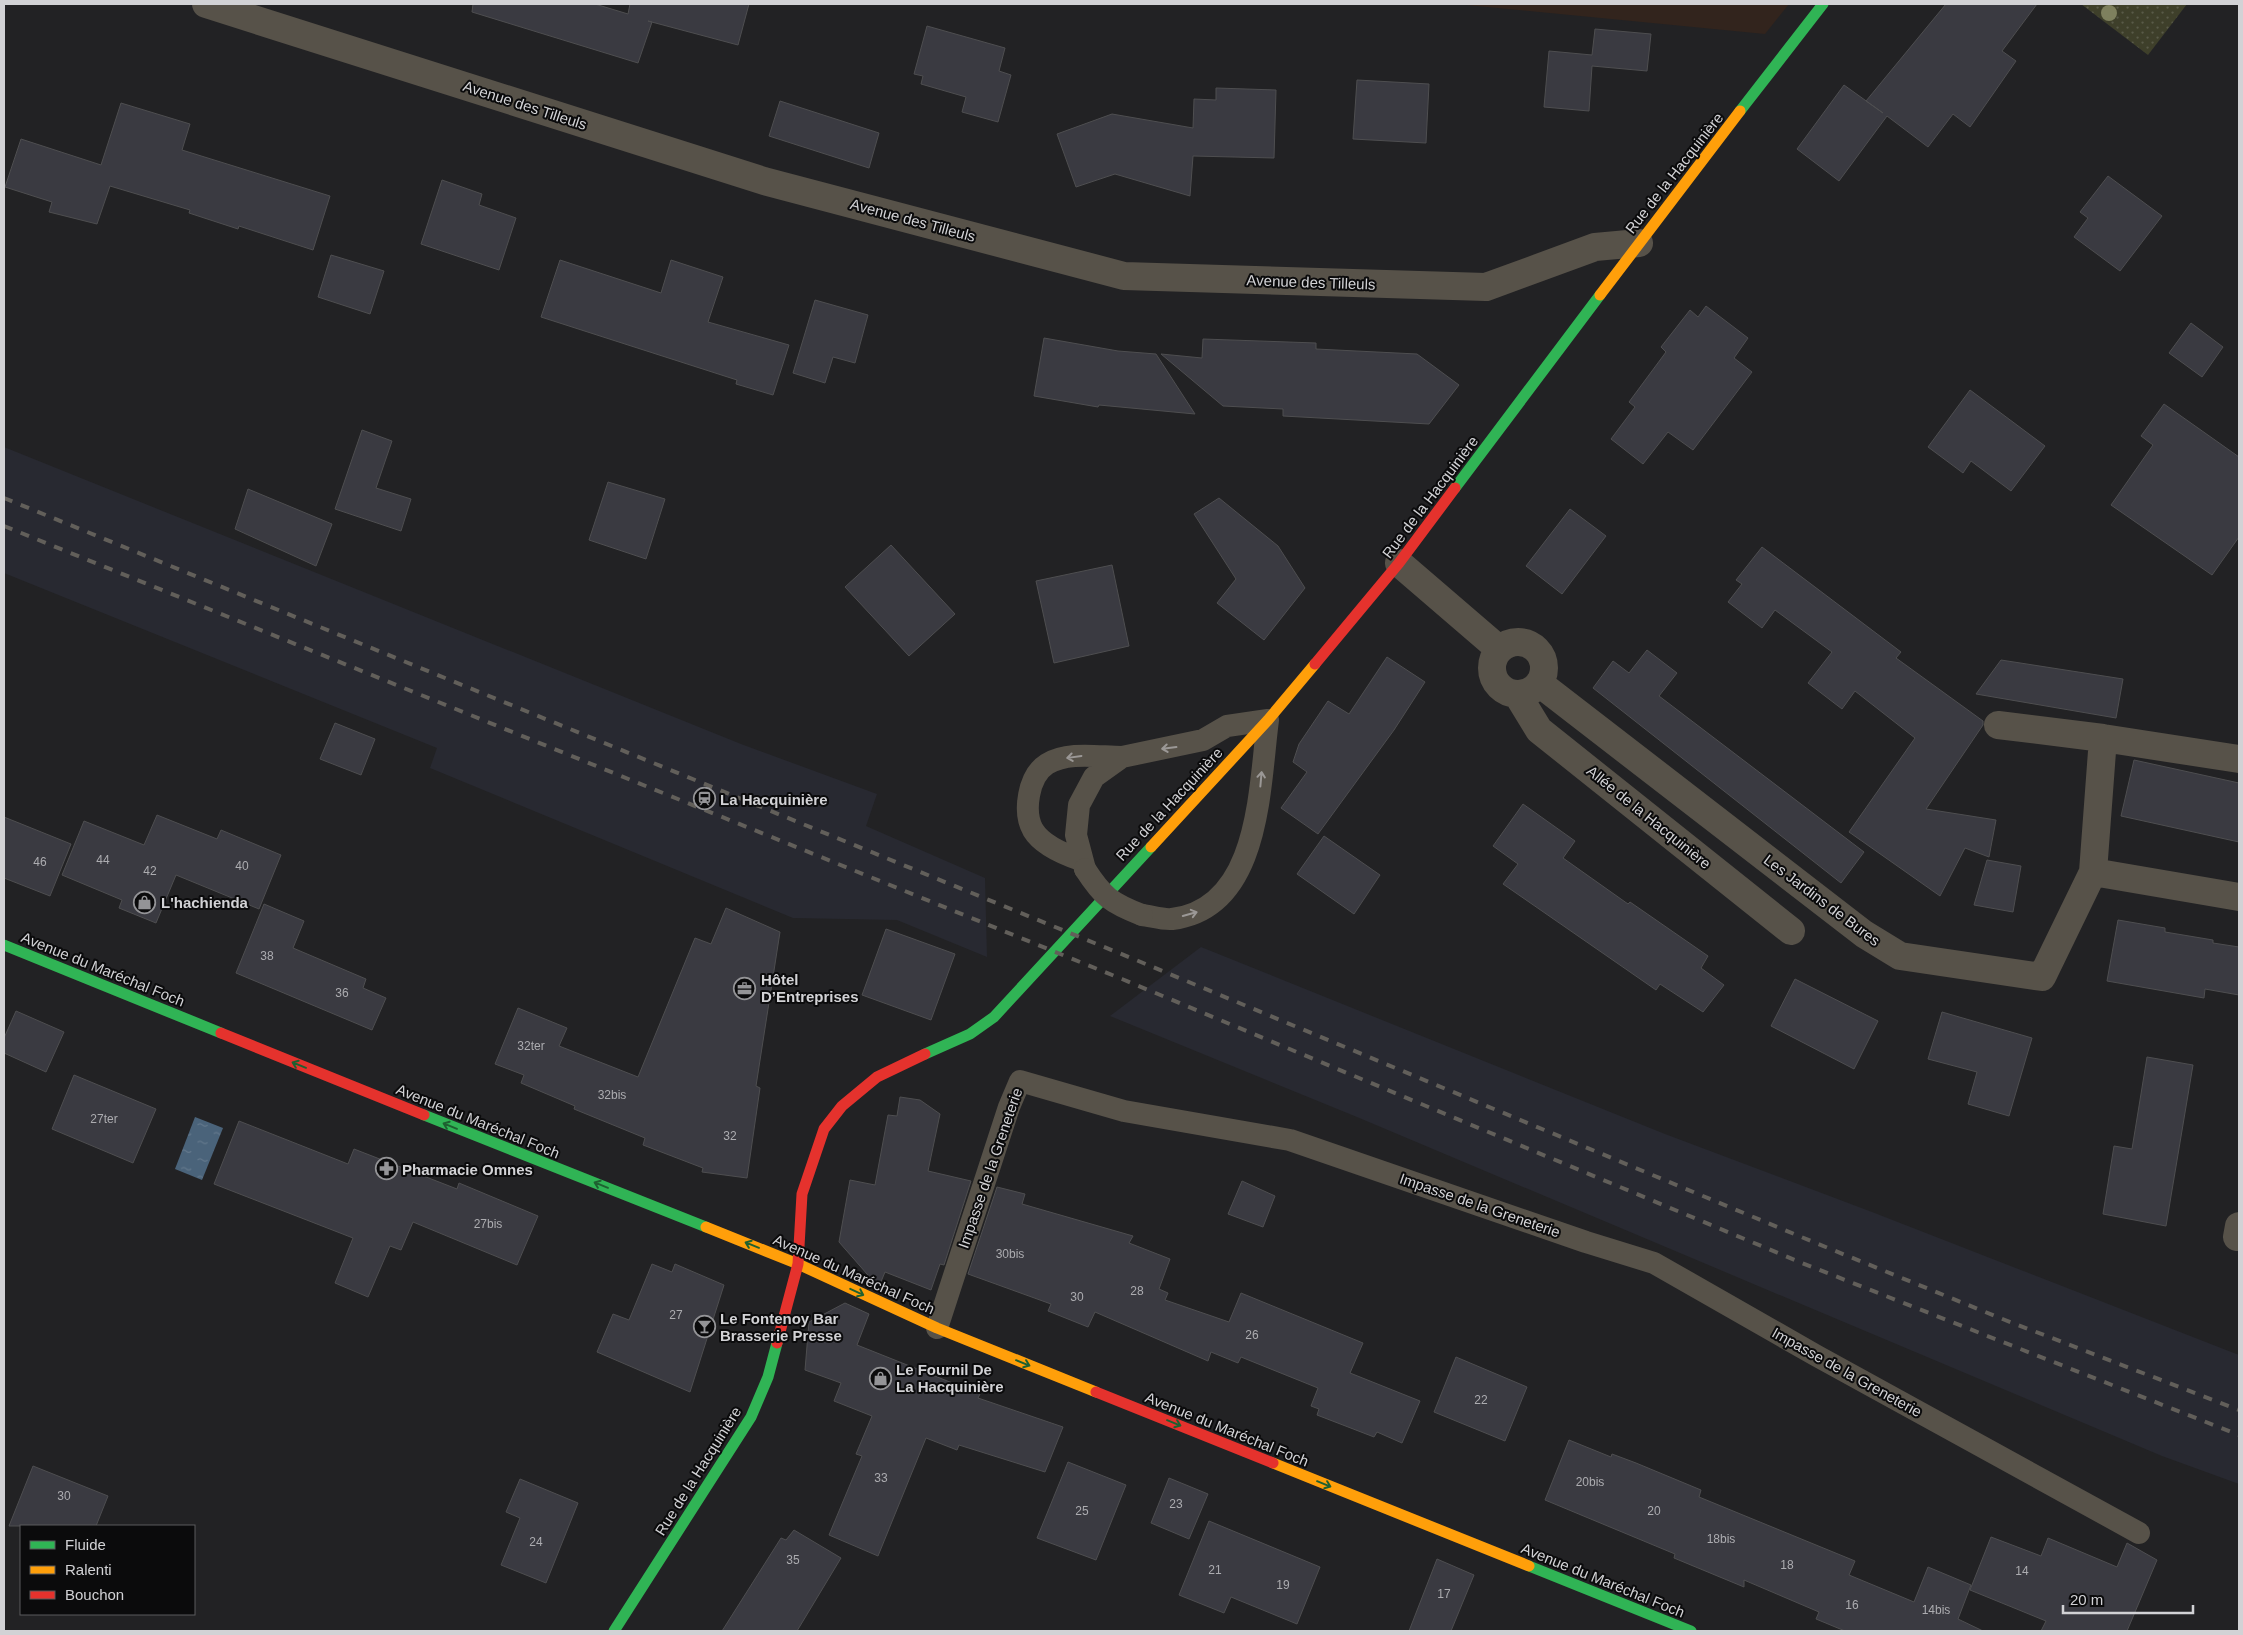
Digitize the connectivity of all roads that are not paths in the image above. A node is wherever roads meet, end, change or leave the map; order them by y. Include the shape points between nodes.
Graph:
1 (206, 4) edge
2 (1823, 4) edge
3 (1639, 243) junction
4 (1399, 562) junction
5 (1499, 649) junction
6 (1528, 689) junction
7 (1268, 720) junction
8 (1998, 725) dead end
9 (2103, 738) junction
10 (1122, 757) junction
11 (2239, 759) edge
12 (1083, 864) junction
13 (2093, 872) junction
14 (2239, 897) edge
15 (1791, 930) dead end
16 (4, 945) edge
17 (798, 1264) junction
18 (937, 1328) junction
19 (2139, 1533) dead end
20 (614, 1631) edge
21 (1691, 1631) edge

1 - 3 street, Avenue des Tilleuls via 764,182 1124,276 1486,286 1594,247
2 - 3 street, Rue de la Hacquinière
3 - 4 street, Rue de la Hacquinière
4 - 5 street
4 - 7 street, Rue de la Hacquinière
5 - 6 street via 1493,657 1492,674 1501,688
5 - 6 street via 1514,642 1531,645 1538,651 1544,668
6 - 13 street, Les Jardins de Bures via 1864,934 1900,956 2042,977
6 - 15 street, Allée de la Hacquinière via 1539,730
7 -> 10 lane via 1227,726 1203,740
12 -> 7 lane, bridge via 1099,891 1117,905 1142,915 1172,919 1200,911 1235,878 1246,854 1257,816
7 - 17 street, Rue de la Hacquinière via 994,1017 970,1034 891,1068 842,1106 824,1129 802,1194
8 - 9 street
9 - 11 street
9 - 13 street, Les Jardins de Bures
10 - 12 lane via 1094,777 1078,805 1076,835
10 -> 12 lane via 1073,756 1046,765 1031,785 1027,805 1034,830 1064,854
13 - 14 street
17 -> 16 street, Avenue du Maréchal Foch
17 -> 18 street, Avenue du Maréchal Foch
17 - 20 street, Rue de la Hacquinière via 768,1377 751,1417
18 - 19 lane, Impasse de la Greneterie via 1020,1081 1124,1111 1290,1140 1654,1263
18 -> 21 street, Avenue du Maréchal Foch

